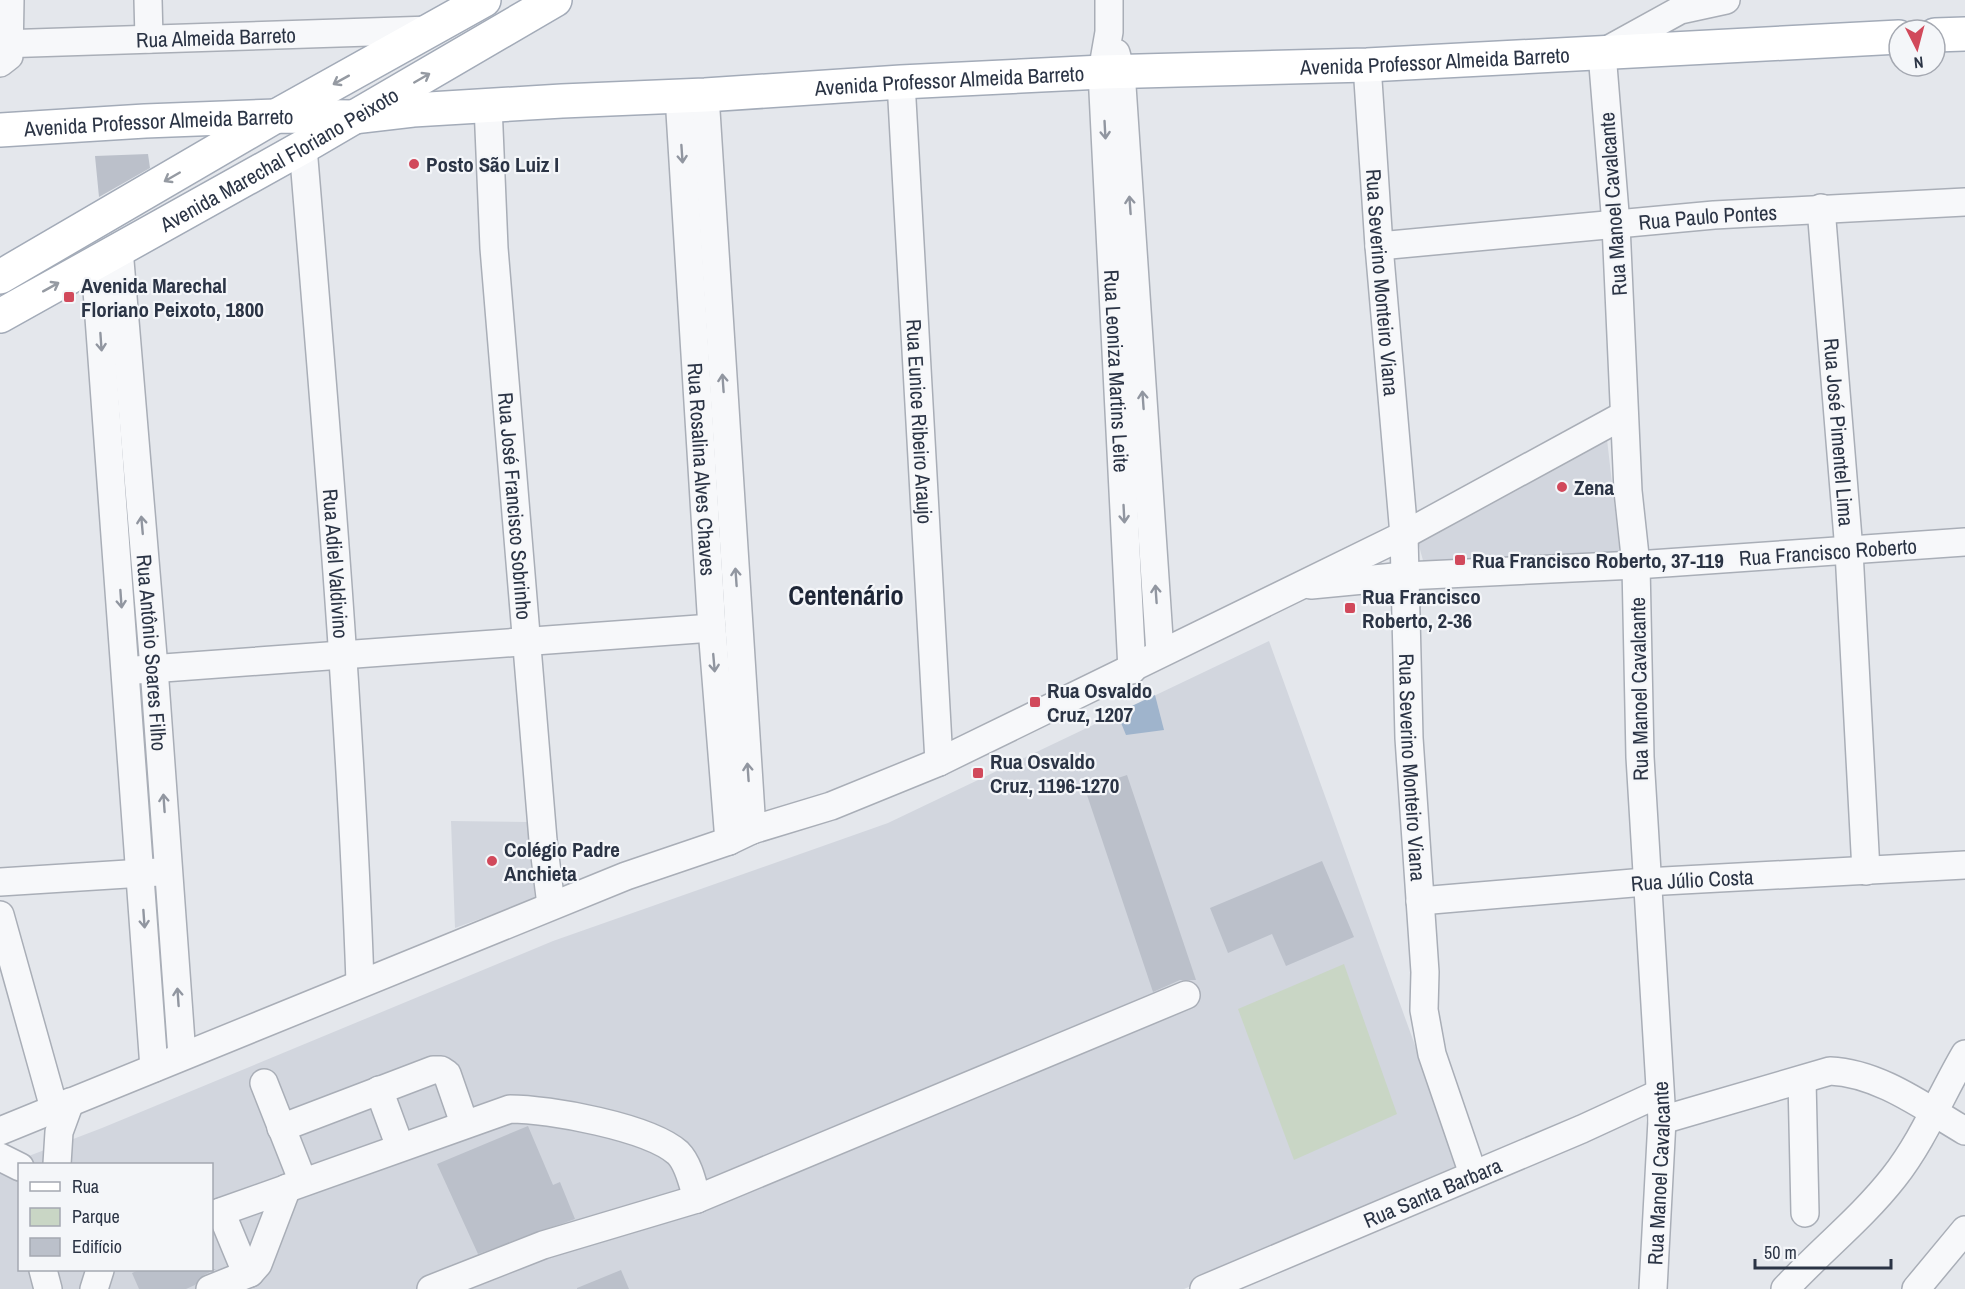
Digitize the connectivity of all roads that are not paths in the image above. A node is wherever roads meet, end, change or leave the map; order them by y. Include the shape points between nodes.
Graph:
1 (10, 0) edge
2 (148, 0) edge
3 (484, 0) edge
4 (555, 0) edge
5 (1109, 0) edge
6 (1726, 0) edge
7 (433, 30) junction
8 (1965, 34) edge
9 (1947, 35) edge
10 (1887, 38) edge
11 (149, 39) junction
12 (4, 50) edge
13 (1602, 53) junction
14 (1367, 65) junction
15 (1111, 71) junction
16 (901, 82) junction
17 (692, 95) junction
18 (488, 105) junction
19 (276, 116) junction
20 (353, 117) junction
21 (0, 130) edge
22 (303, 147) junction
23 (1965, 202) edge
24 (1821, 208) junction
25 (1616, 225) junction
26 (1379, 246) junction
27 (107, 256) junction
28 (0, 277) edge
29 (0, 316) edge
30 (1624, 416) junction
31 (1404, 535) junction
32 (1965, 543) edge
33 (1849, 551) junction
34 (1636, 565) junction
35 (1406, 576) junction
36 (1295, 586) junction
37 (712, 628) junction
38 (527, 642) junction
39 (1160, 653) junction
40 (341, 655) junction
41 (154, 668) junction
42 (126, 670) junction
43 (1132, 670) junction
44 (939, 762) junction
45 (740, 836) junction
46 (1965, 865) edge
47 (1866, 871) junction
48 (169, 872) junction
49 (140, 873) junction
50 (0, 882) edge
51 (1646, 882) junction
52 (1420, 901) junction
53 (551, 905) junction
54 (0, 915) edge
55 (360, 982) junction
56 (1186, 995) dead end
57 (1965, 1054) edge
58 (182, 1056) junction
59 (154, 1068) junction
60 (1802, 1080) junction
61 (264, 1083) dead end
62 (379, 1090) junction
63 (62, 1105) junction
64 (1660, 1107) junction
65 (1934, 1113) junction
66 (464, 1123) junction
67 (281, 1128) junction
68 (0, 1131) edge
69 (1965, 1131) edge
70 (400, 1147) junction
71 (0, 1156) edge
72 (57, 1163) edge
73 (18, 1166) edge
74 (1473, 1174) junction
75 (295, 1185) junction
76 (698, 1199) junction
77 (216, 1213) edge
78 (1804, 1213) dead end
79 (1965, 1230) edge
80 (44, 1271) edge
81 (250, 1273) junction
82 (48, 1289) edge
83 (210, 1289) edge
84 (431, 1289) edge
85 (1204, 1289) edge
86 (1653, 1289) edge
87 (1785, 1289) edge
88 (1916, 1289) edge

1 - 12 street
2 - 11 street
3 - 7 main road, Avenida Marechal Floriano Peixoto
20 -> 4 main road, Avenida Marechal Floriano Peixoto
5 - 15 street
6 - 13 street via 1680,10
7 - 11 street, Rua Almeida Barreto
7 -> 19 main road, Avenida Marechal Floriano Peixoto
8 - 9 main road
10 - 13 main road, Avenida Professor Almeida Barreto
11 - 12 street, Rua Almeida Barreto
13 - 14 main road, Avenida Professor Almeida Barreto
13 - 25 street, Rua Manoel Cavalcante
14 - 15 main road, Avenida Professor Almeida Barreto
14 - 26 street, Rua Severino Monteiro Viana
15 - 16 main road, Avenida Professor Almeida Barreto
39 -> 15 street, Rua Leoniza Martins Leite
15 -> 43 street, Rua Leoniza Martins Leite
16 - 17 main road, Avenida Professor Almeida Barreto
16 - 44 street, Rua Eunice Ribeiro Araujo
17 - 18 main road, Avenida Professor Almeida Barreto
17 -> 37 street, Rua Rosalina Alves Chaves
45 -> 17 street, Rua Rosalina Alves Chaves
18 - 20 main road, Avenida Professor Almeida Barreto
18 - 38 street, Rua José Francisco Sobrinho via 494,248
19 - 20 main road, Avenida Professor Almeida Barreto
19 - 21 main road, Avenida Professor Almeida Barreto
19 -> 28 main road, Avenida Marechal Floriano Peixoto
20 - 22 main road, Avenida Marechal Floriano Peixoto
22 - 27 main road, Avenida Marechal Floriano Peixoto
22 - 40 street, Rua Adiel Valdivino
23 - 24 street, Rua Paulo Pontes
24 - 25 street, Rua Paulo Pontes
24 - 33 street, Rua José Pimentel Lima
25 - 26 street, Rua Paulo Pontes
25 - 30 street, Rua Manoel Cavalcante
26 - 31 street, Rua Severino Monteiro Viana
29 -> 27 main road, Avenida Marechal Floriano Peixoto
41 -> 27 street, Rua Antônio Soares Filho
27 -> 42 street, Rua Antônio Soares Filho
30 - 31 street
30 - 34 street, Rua Manoel Cavalcante
31 - 35 street, Rua Severino Monteiro Viana
31 - 36 street
32 - 33 street, Rua Francisco Roberto
33 - 34 street, Rua Francisco Roberto
33 - 47 street, Rua José Pimentel Lima
34 - 35 street, Rua Francisco Roberto
34 - 51 street, Rua Manoel Cavalcante
35 - 36 street, Rua Francisco Roberto
35 - 52 street, Rua Severino Monteiro Viana via 1409,738
36 - 39 street
37 - 38 street
37 -> 45 street, Rua Rosalina Alves Chaves
38 - 40 street
38 - 53 street, Rua José Francisco Sobrinho
39 - 43 street
40 - 41 street
40 - 55 street, Rua Adiel Valdivino
41 - 42 street
48 -> 41 street, Rua Antônio Soares Filho
42 - 49 street, Rua Antônio Soares Filho
43 - 44 street
44 - 45 street via 831,806
45 - 53 street
46 - 47 street, Rua Júlio Costa
47 - 51 street, Rua Júlio Costa
48 - 49 street
58 -> 48 street, Rua Antônio Soares Filho
49 - 50 street
49 -> 59 street, Rua Antônio Soares Filho
51 - 52 street, Rua Júlio Costa
51 - 64 street, Rua Manoel Cavalcante
52 - 74 street, Rua Severino Monteiro Viana via 1424,1010 1432,1054
53 - 55 street
54 - 63 street
55 - 58 street
56 - 76 street
57 - 65 street
58 - 59 street
59 - 63 street
60 - 64 street, Rua Santa Barbara
60 - 65 street, Rua Santa Barbara via 1830,1071 1866,1077
60 - 78 street
61 - 67 street
62 - 66 street via 441,1070 447,1074
62 - 67 street
62 - 70 street
63 - 68 street
63 - 72 street
64 - 74 street, Rua Santa Barbara
64 - 86 street, Rua Manoel Cavalcante
65 - 69 street, Rua Santa Barbara
65 - 87 street via 1874,1202
66 - 70 street
66 - 76 street via 510,1109 529,1109 619,1127 657,1140 679,1154
67 - 75 street
70 - 75 street
71 - 73 street
74 - 85 street, Rua Santa Barbara
75 - 77 street
75 - 81 street via 258,1264
76 - 84 street via 543,1245
77 - 81 street
79 - 88 street
80 - 82 street
81 - 83 street

